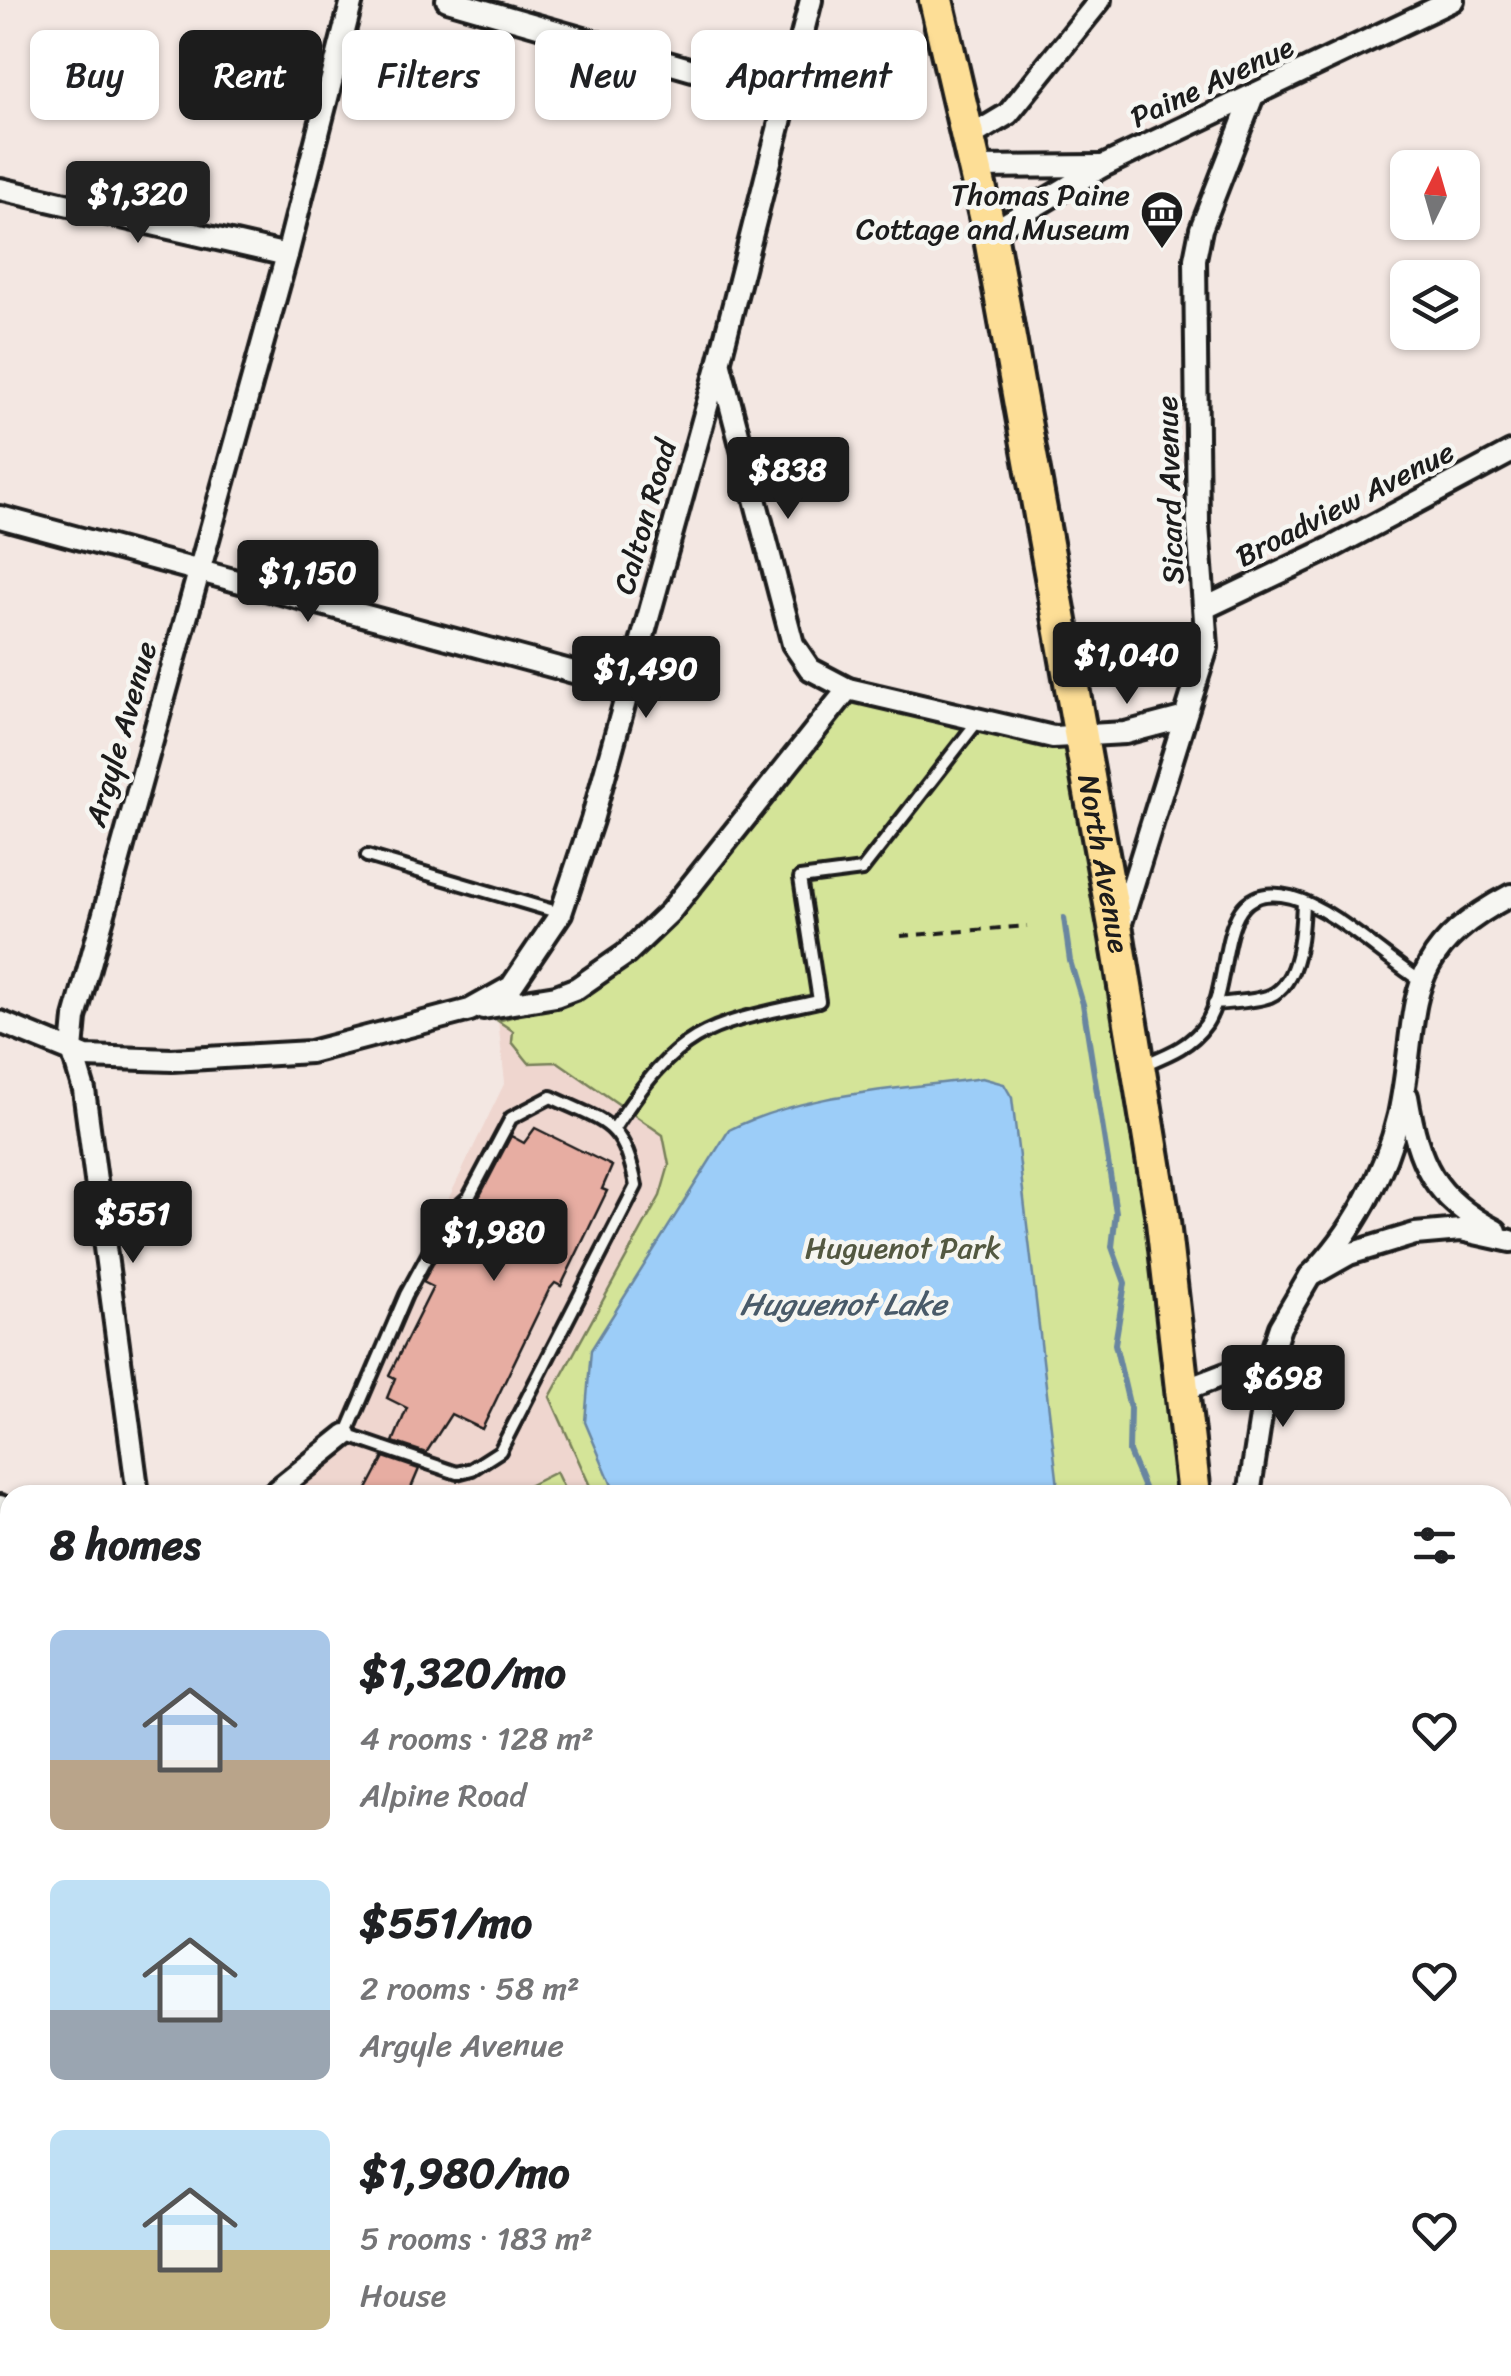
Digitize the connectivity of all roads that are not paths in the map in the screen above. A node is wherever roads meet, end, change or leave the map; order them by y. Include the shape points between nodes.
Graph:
1 (352, 0) edge
2 (446, 0) edge
3 (811, 0) edge
4 (936, 0) edge
5 (1100, 0) edge
6 (1453, 0) edge
7 (803, 30) edge
8 (691, 70) edge
9 (1252, 98) junction
10 (778, 120) edge
11 (971, 152) junction
12 (1104, 166) junction
13 (0, 189) edge
14 (990, 234) junction
15 (287, 255) junction
16 (719, 363) junction
17 (1511, 452) edge
18 (0, 517) edge
19 (199, 570) junction
20 (1205, 608) junction
21 (629, 687) junction
22 (848, 689) junction
23 (1182, 718) junction
24 (976, 722) junction
25 (1081, 736) junction
26 (366, 856) dead end
27 (1511, 895) edge
28 (1303, 902) junction
29 (561, 913) junction
30 (1117, 936) junction
31 (1420, 981) junction
32 (1214, 1004) junction
33 (470, 1010) junction
34 (0, 1022) edge
35 (72, 1050) junction
36 (1137, 1068) junction
37 (1404, 1079) junction
38 (615, 1127) junction
39 (1511, 1240) edge
40 (1310, 1276) junction
41 (1270, 1357) junction
42 (1180, 1392) junction
43 (346, 1436) junction
44 (137, 1485) edge
45 (284, 1485) edge
46 (1193, 1485) edge
47 (1251, 1485) edge

1 - 15 street, Argyle Avenue
2 - 8 street
3 - 7 street, Calton Road
4 - 11 main road, North Avenue
5 - 11 street
6 - 9 street, Paine Avenue
9 - 12 street, Paine Avenue
9 - 20 street, Sicard Avenue via 1195,259
10 - 16 street, Calton Road
11 - 12 street, Paine Avenue
11 - 14 main road, North Avenue
12 - 14 street, Paine Avenue
13 - 15 street
14 - 25 main road, North Avenue
15 - 19 street, Argyle Avenue
16 - 21 street, Calton Road
16 - 22 street via 793,644 810,670
17 - 20 street, Broadview Avenue
18 - 19 street
19 - 21 street
19 - 35 street, Argyle Avenue via 107,892
20 - 23 street, Sicard Avenue via 1204,668
21 - 29 street, Calton Road
22 - 24 street
22 - 33 street via 670,912 626,954 556,996
23 - 25 street
23 - 30 street, Sicard Avenue
24 - 25 street
24 - 38 lane via 862,870 800,878 819,1001 728,1020 683,1042 645,1081
25 - 30 main road, North Avenue
26 - 29 lane
27 - 31 street via 1454,934
28 - 31 lane
28 - 32 lane via 1287,983 1270,996
28 - 32 lane via 1262,896 1240,906
29 - 33 street, Calton Road via 511,987
30 - 36 main road, North Avenue
31 - 37 street
32 - 36 lane via 1183,1048
33 - 35 street, Calton Road via 310,1052 126,1060
34 - 35 street, Calton Road
35 - 44 street, Argyle Avenue via 84,1090
36 - 42 main road, North Avenue via 1162,1213
37 - 39 street via 1426,1171 1472,1218
37 - 40 street via 1383,1161 1359,1211
38 - 43 lane via 551,1097 511,1118 406,1296
38 - 43 lane via 636,1186 500,1451 457,1472
39 - 40 street via 1462,1230 1415,1234 1349,1254
40 - 41 street
41 - 42 street
41 - 47 street
42 - 46 main road, North Avenue
43 - 45 street

